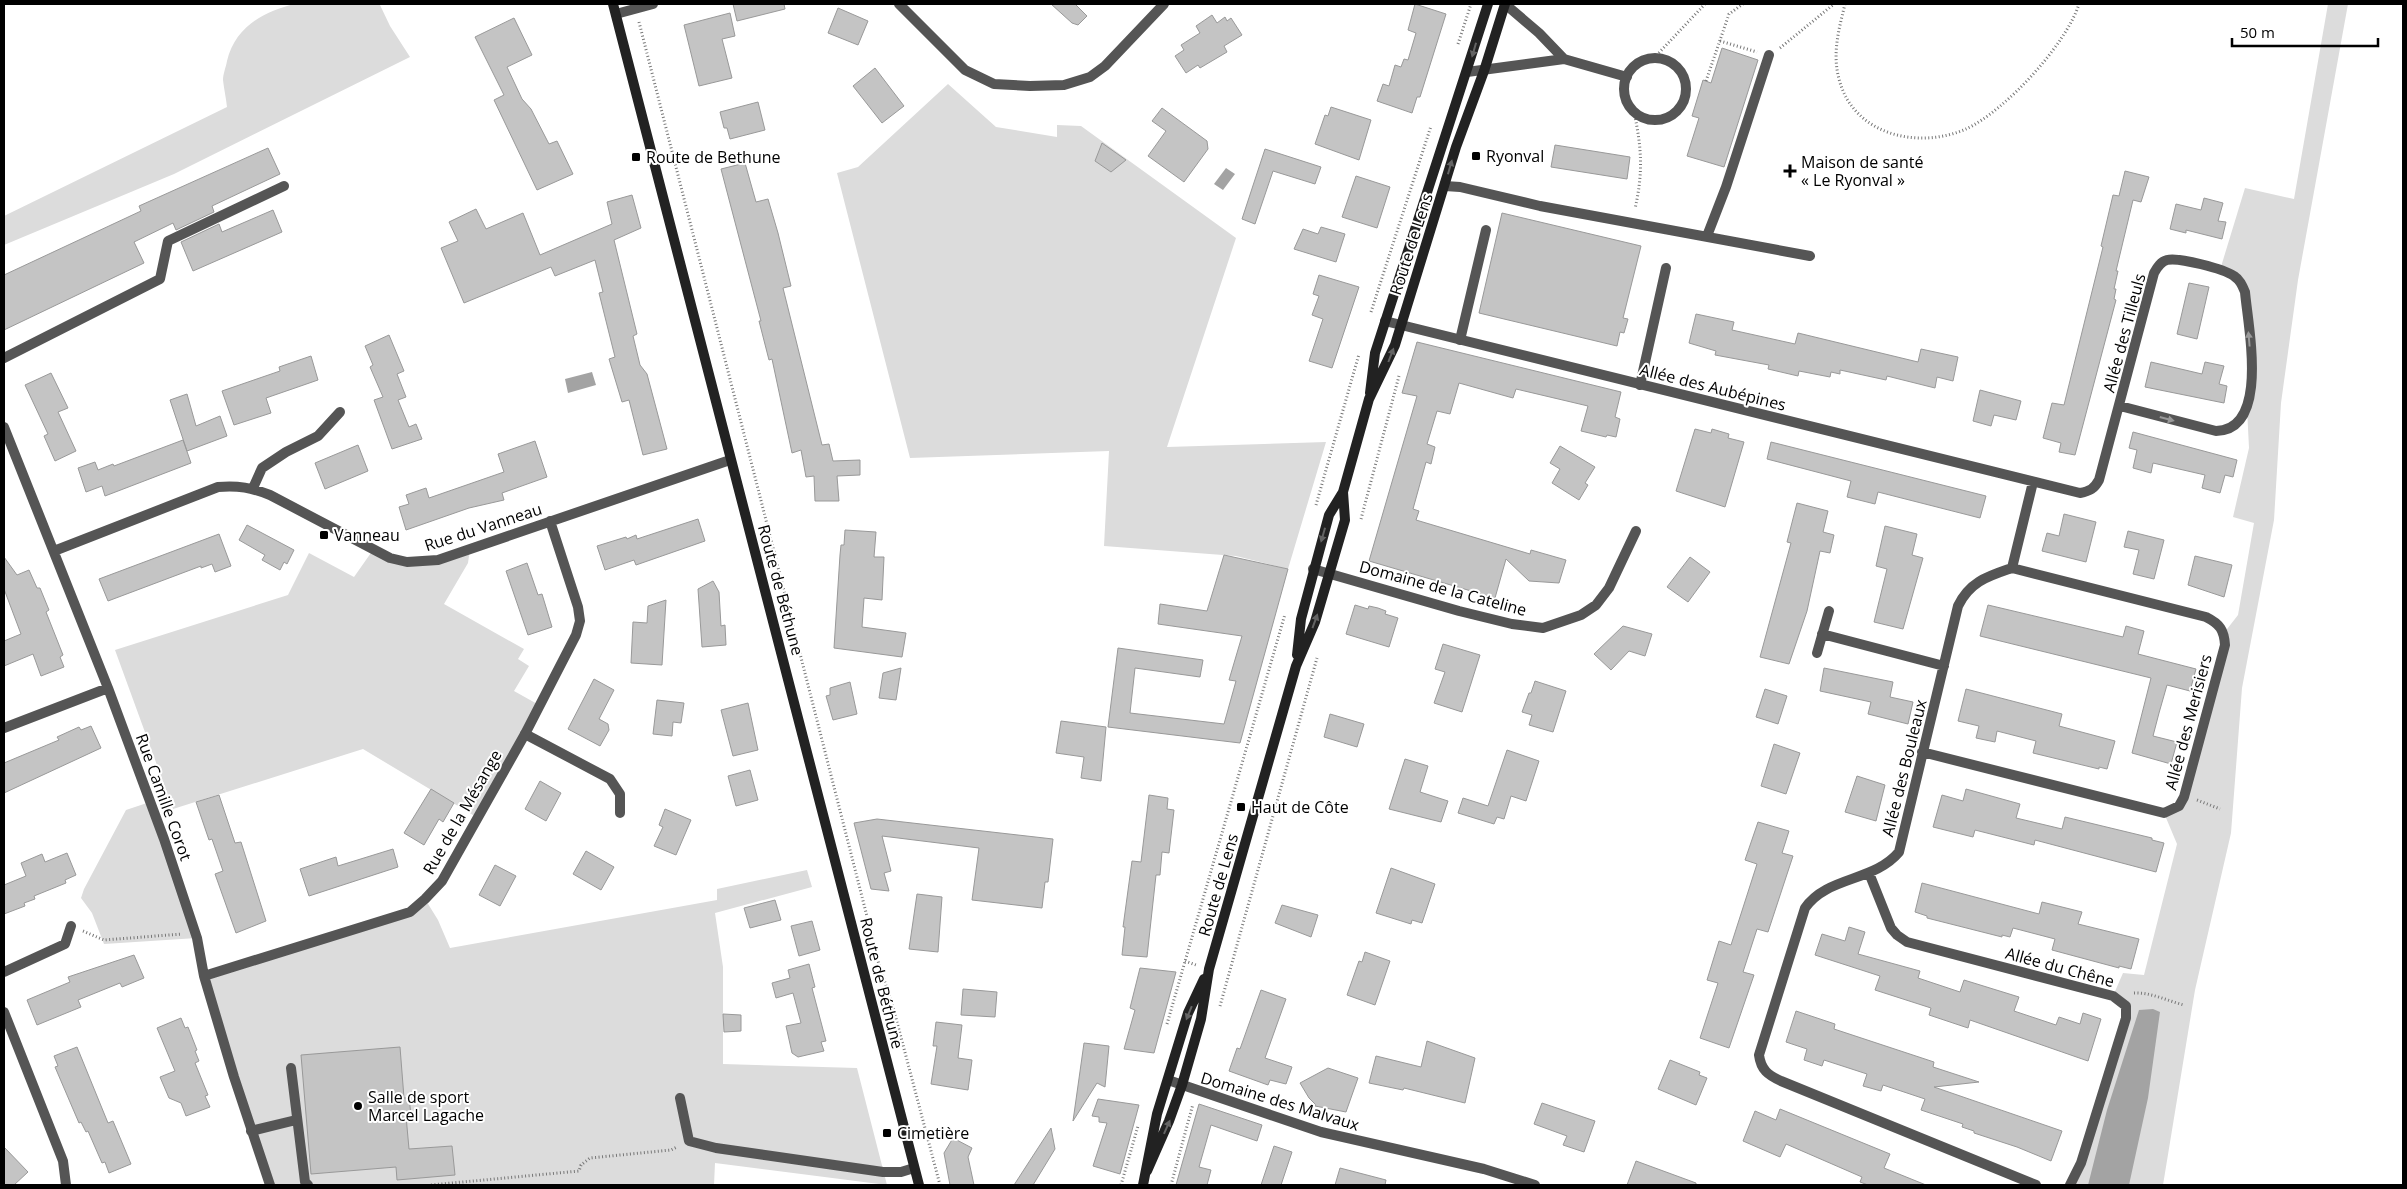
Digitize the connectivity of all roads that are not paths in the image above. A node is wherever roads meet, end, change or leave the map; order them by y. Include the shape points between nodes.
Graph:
1 (653, 4) edge
2 (899, 4) edge
3 (1164, 4) edge
4 (1488, 4) edge
5 (1505, 4) edge
6 (615, 9) edge
7 (1769, 55) road end
8 (1564, 59) junction
9 (1484, 71) junction
10 (1467, 72) junction
11 (1627, 76) junction
12 (284, 186) dead end
13 (1444, 186) junction
14 (1486, 230) dead end
15 (1707, 236) junction
16 (1810, 256) dead end
17 (1666, 268) dead end
18 (1385, 321) junction
19 (1401, 326) junction
20 (1460, 340) junction
21 (4, 358) edge
22 (1640, 385) junction
23 (1369, 399) junction
24 (2120, 406) junction
25 (340, 412) dead end
26 (4, 427) edge
27 (730, 460) junction
28 (2033, 482) junction
29 (253, 488) junction
30 (1343, 492) junction
31 (550, 521) junction
32 (1636, 530) dead end
33 (54, 551) junction
34 (2012, 568) junction
35 (1313, 569) junction
36 (1330, 573) junction
37 (1828, 611) dead end
38 (1822, 634) junction
39 (1817, 653) dead end
40 (1296, 666) junction
41 (1944, 666) junction
42 (108, 688) junction
43 (4, 728) edge
44 (525, 734) junction
45 (1922, 752) junction
46 (620, 813) dead end
47 (1869, 873) junction
48 (71, 926) road end
49 (1209, 969) junction
50 (4, 972) edge
51 (204, 976) junction
52 (4, 1012) edge
53 (291, 1068) dead end
54 (1168, 1080) junction
55 (1182, 1085) junction
56 (680, 1098) dead end
57 (296, 1120) junction
58 (251, 1132) junction
59 (914, 1168) junction
60 (1147, 1171) junction
61 (66, 1185) edge
62 (270, 1185) edge
63 (308, 1185) edge
64 (919, 1185) edge
65 (1143, 1185) edge
66 (1532, 1185) edge
67 (2036, 1185) edge
68 (2070, 1185) edge

1 - 6 street
2 - 3 street via 966,70 994,84 1030,86 1064,85 1090,77 1105,66
4 -> 10 main road
5 - 8 street
5 - 9 main road, Route de Lens
6 - 27 main road, Route de Béthune
7 - 15 street
8 - 9 street
8 - 11 street
9 - 10 street
13 -> 9 main road, Route de Lens
10 - 18 main road
11 - 11 street via 1643,61 1654,58 1666,60 1683,74 1687,85 1686,97 1677,111 1662,120 1651,120 1634,112 1626,99
12 - 21 street via 168,241 160,279
13 - 15 street
13 - 19 main road, Route de Lens
14 - 20 street
15 - 16 street
17 - 22 street
18 - 19 street, Allée des Aubépines
18 - 23 main road via 1375,353
19 - 20 street, Allée des Aubépines
23 -> 19 main road, Route de Lens via 1390,359
20 - 22 street, Allée des Aubépines
22 - 28 street, Allée des Aubépines
23 - 30 main road, Route de Lens
24 -> 24 street, Allée des Tilleuls via 2216,431 2227,431 2239,423 2247,408 2252,374 2245,292 2241,282 2220,270 2177,260 2159,264
24 - 28 street, Allée des Tilleuls via 2100,480 2095,487 2080,493
25 - 29 street via 318,436 262,468
26 - 33 street, Rue Camille Corot
27 - 31 street, Rue du Vanneau
27 - 59 main road, Route de Béthune via 758,557
28 - 34 street
29 - 31 street, Rue du Vanneau via 373,550 407,562 438,560
29 - 33 street, Rue du Vanneau via 237,485 218,487
30 -> 35 main road, Route de Lens via 1329,515
30 - 36 main road, Route de Lens via 1345,520
31 - 44 street, Rue de la Mésange via 580,621 576,635
32 - 36 street, Domaine de la Cateline via 1609,588 1596,605 1581,615 1543,628 1459,611
33 - 42 street, Rue Camille Corot
34 - 41 street, Allée des Bouleaux via 1986,577 1967,590 1958,606
34 - 45 street, Allée des Merisiers via 2206,617 2220,626 2224,645 2184,797 2179,806 2164,813
35 - 36 street, Domaine de la Cateline
35 - 40 main road, Route de Lens via 1301,619
40 -> 36 main road, Route de Lens via 1315,622
37 - 38 street
38 - 39 street
38 - 41 street
40 - 49 main road, Route de Lens
41 - 45 street, Allée des Bouleaux
42 - 43 street
42 - 51 street, Rue Camille Corot via 164,839 195,933
44 - 46 street via 610,778 620,794
44 - 51 street, Rue de la Mésange via 442,881 410,912
45 - 47 street, Allée des Bouleaux via 1899,852 1883,867
47 - 67 street, Allée des Bouleaux via 1820,892 1805,908 1761,1044 1760,1064 1764,1071 1781,1081
47 - 68 street, Allée du Chêne via 1891,928 1907,942 2113,996 2126,1006 2126,1018
48 - 50 street via 64,944
49 -> 54 main road, Route de Lens via 1188,1014
49 - 55 main road, Route de Lens via 1202,1019
51 - 58 street, Rue Camille Corot
52 - 61 street via 64,1161
53 - 57 street
54 - 55 street, Domaine des Malvaux
54 - 60 main road, Route de Lens via 1157,1114
60 -> 55 main road, Route de Lens
55 - 66 street, Domaine des Malvaux via 1320,1132 1492,1172
56 - 59 street via 689,1141 716,1148 883,1172
57 - 58 street
57 - 63 street
58 - 62 street, Rue Camille Corot
59 - 64 main road, Route de Béthune
60 - 65 main road, Route de Lens

